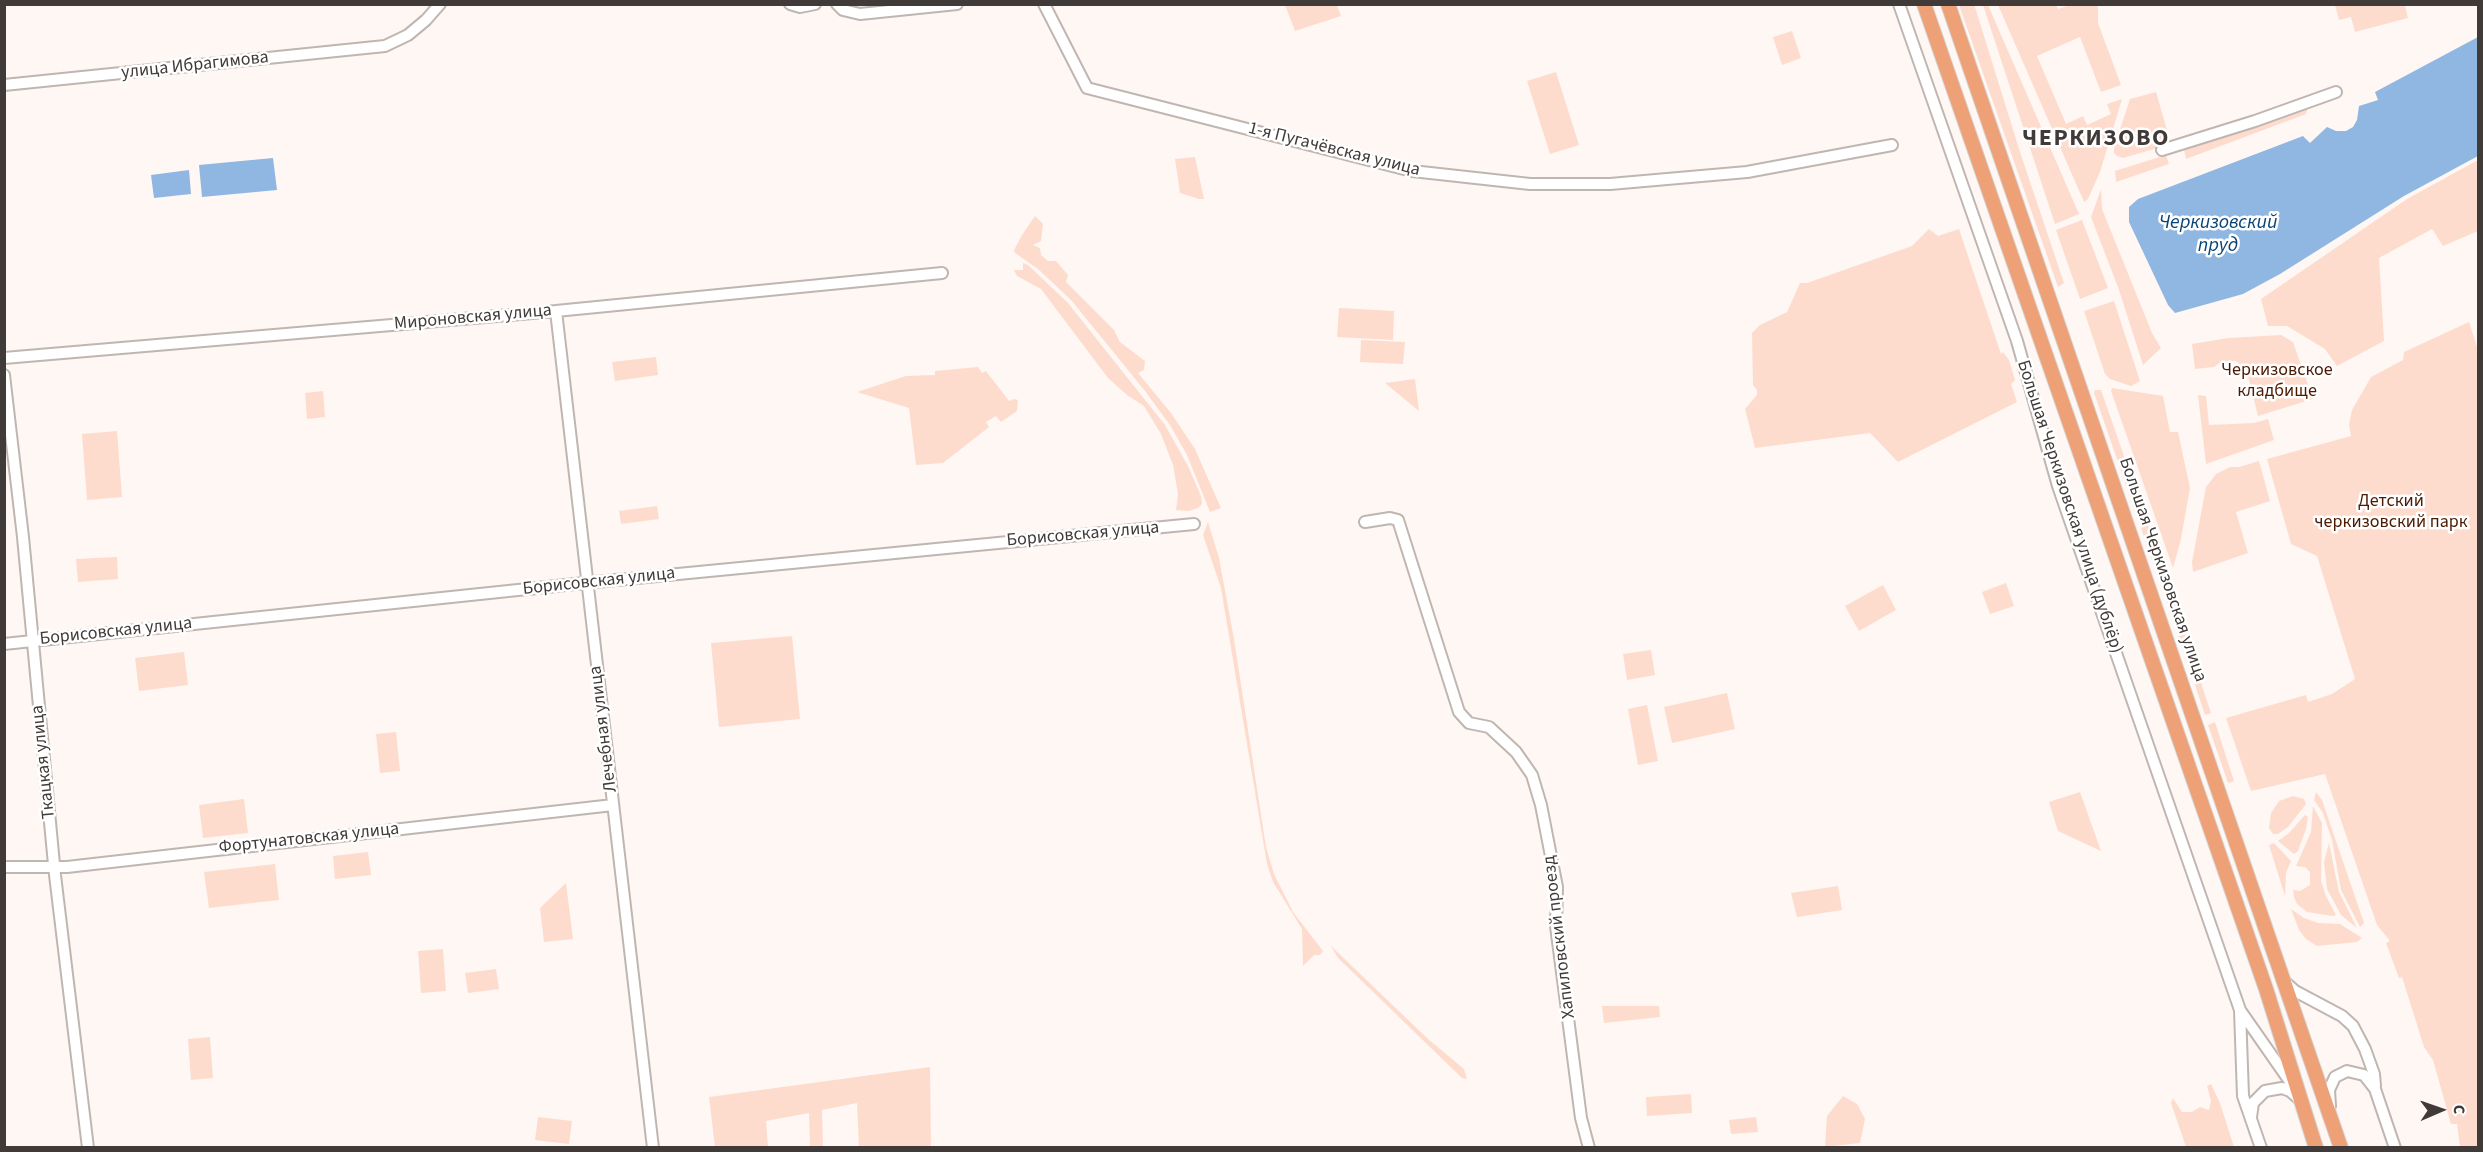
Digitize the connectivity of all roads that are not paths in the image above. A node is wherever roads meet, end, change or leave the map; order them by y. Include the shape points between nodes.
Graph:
1 (440, 4) edge
2 (790, 4) edge
3 (815, 4) edge
4 (837, 4) edge
5 (957, 4) edge
6 (1044, 4) edge
7 (1899, 4) edge
8 (1924, 4) edge
9 (1948, 4) edge
10 (4, 85) edge
11 (2336, 92) dead end
12 (1892, 145) dead end
13 (2162, 150) dead end
14 (942, 273) dead end
15 (556, 311) junction
16 (4, 358) edge
17 (4, 375) edge
18 (1365, 522) dead end
19 (1194, 524) dead end
20 (587, 582) junction
21 (32, 641) junction
22 (4, 644) edge
23 (613, 805) junction
24 (4, 867) edge
25 (54, 867) junction
26 (2285, 982) junction
27 (2240, 1010) junction
28 (2375, 1089) junction
29 (2300, 1098) junction
30 (2251, 1121) junction
31 (2333, 1124) junction
32 (88, 1148) edge
33 (653, 1148) edge
34 (1589, 1148) edge
35 (2261, 1148) edge
36 (2316, 1148) edge
37 (2341, 1148) edge
38 (2395, 1148) edge

1 - 10 street, улица Ибрагимова via 408,35 384,46
2 - 3 street
4 - 5 street via 843,10 860,14
6 - 12 street, 1-я Пугачёвская улица via 1086,88 1412,171 1530,184 1610,184 1747,172
7 - 27 street, Большая Черкизовская улица (дублёр) via 2013,330 2058,486
8 - 29 main road
9 - 26 main road, Большая Черкизовская улица
11 - 13 street
14 - 15 street, Мироновская улица
15 - 16 street, Мироновская улица
15 - 20 street, Лечебная улица
17 - 21 street, Ткацкая улица
18 - 34 street, Хапиловский проезд via 1398,520 1459,712 1469,723 1489,727 1516,752 1532,775 1557,887 1556,926 1581,1118
19 - 20 street, Борисовская улица
20 - 21 street, Борисовская улица
20 - 23 street, Лечебная улица
21 - 22 street, Борисовская улица
21 - 25 street, Ткацкая улица
23 - 25 street, Фортунатовская улица
23 - 33 street, Лечебная улица
24 - 25 street, Фортунатовская улица
25 - 32 street, Ткацкая улица
26 - 28 street via 2354,1026 2368,1057
26 - 31 main road, Большая Черкизовская улица
27 - 29 street
27 - 30 street via 2242,1096
28 - 31 street via 2359,1073 2347,1071 2335,1077 2329,1090
28 - 38 street
29 - 30 street via 2282,1088 2265,1091 2253,1103
29 - 36 main road
30 - 35 street
31 - 37 main road, Большая Черкизовская улица

